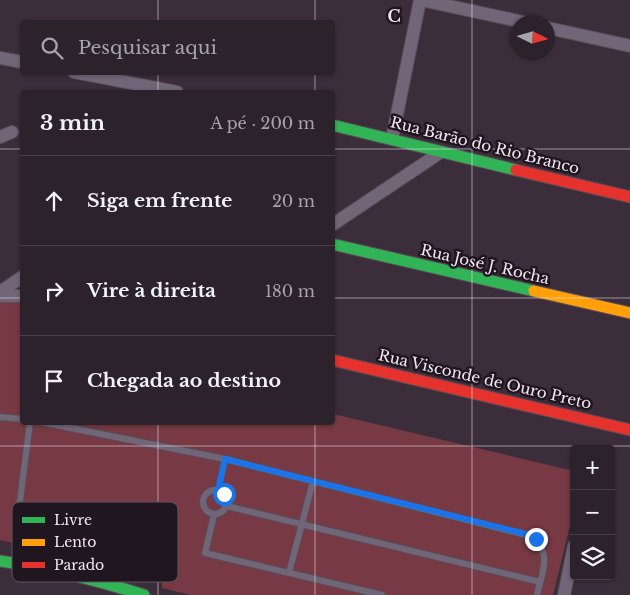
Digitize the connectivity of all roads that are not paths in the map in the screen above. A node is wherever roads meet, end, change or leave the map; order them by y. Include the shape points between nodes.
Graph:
1 (420, 0) edge
2 (510, 19) edge
3 (555, 30) edge
4 (630, 46) edge
5 (0, 58) edge
6 (20, 62) edge
7 (89, 75) edge
8 (167, 90) edge
9 (335, 126) edge
10 (392, 139) junction
11 (441, 152) junction
12 (630, 197) edge
13 (335, 223) edge
14 (335, 245) edge
15 (20, 278) edge
16 (0, 292) edge
17 (0, 296) edge
18 (20, 296) edge
19 (630, 313) edge
20 (335, 361) edge
21 (0, 416) edge
22 (20, 419) edge
23 (30, 425) edge
24 (56, 425) edge
25 (630, 430) edge
26 (225, 459) junction
27 (313, 481) junction
28 (218, 491) junction
29 (20, 502) edge
30 (227, 506) junction
31 (214, 515) junction
32 (302, 524) junction
33 (570, 566) edge
34 (289, 573) junction
35 (102, 582) edge
36 (540, 582) junction
37 (144, 595) edge
38 (382, 595) edge
39 (537, 595) edge
40 (564, 595) edge

1 - 2 street
1 - 10 street
3 - 4 street
5 - 6 street
7 - 8 street
9 - 10 street, Rua Barão do Rio Branco
10 - 11 street, Rua Barão do Rio Branco
11 - 12 street, Rua Barão do Rio Branco
11 - 13 street
14 - 19 street, Rua José J. Rocha
15 - 16 street
17 - 18 street
20 - 25 street, Rua Visconde de Ouro Preto
21 - 22 lane
23 - 29 lane
24 - 26 lane
26 - 27 lane
26 - 28 lane
27 - 32 lane
27 - 36 lane via 526,534 536,539 545,557
28 - 30 lane via 224,494
28 - 31 lane via 206,494 203,500 207,512
30 - 31 lane
30 - 32 lane
31 - 34 lane via 205,552
32 - 34 lane
32 - 36 lane
33 - 40 street
34 - 38 lane
35 - 37 street
36 - 39 lane

